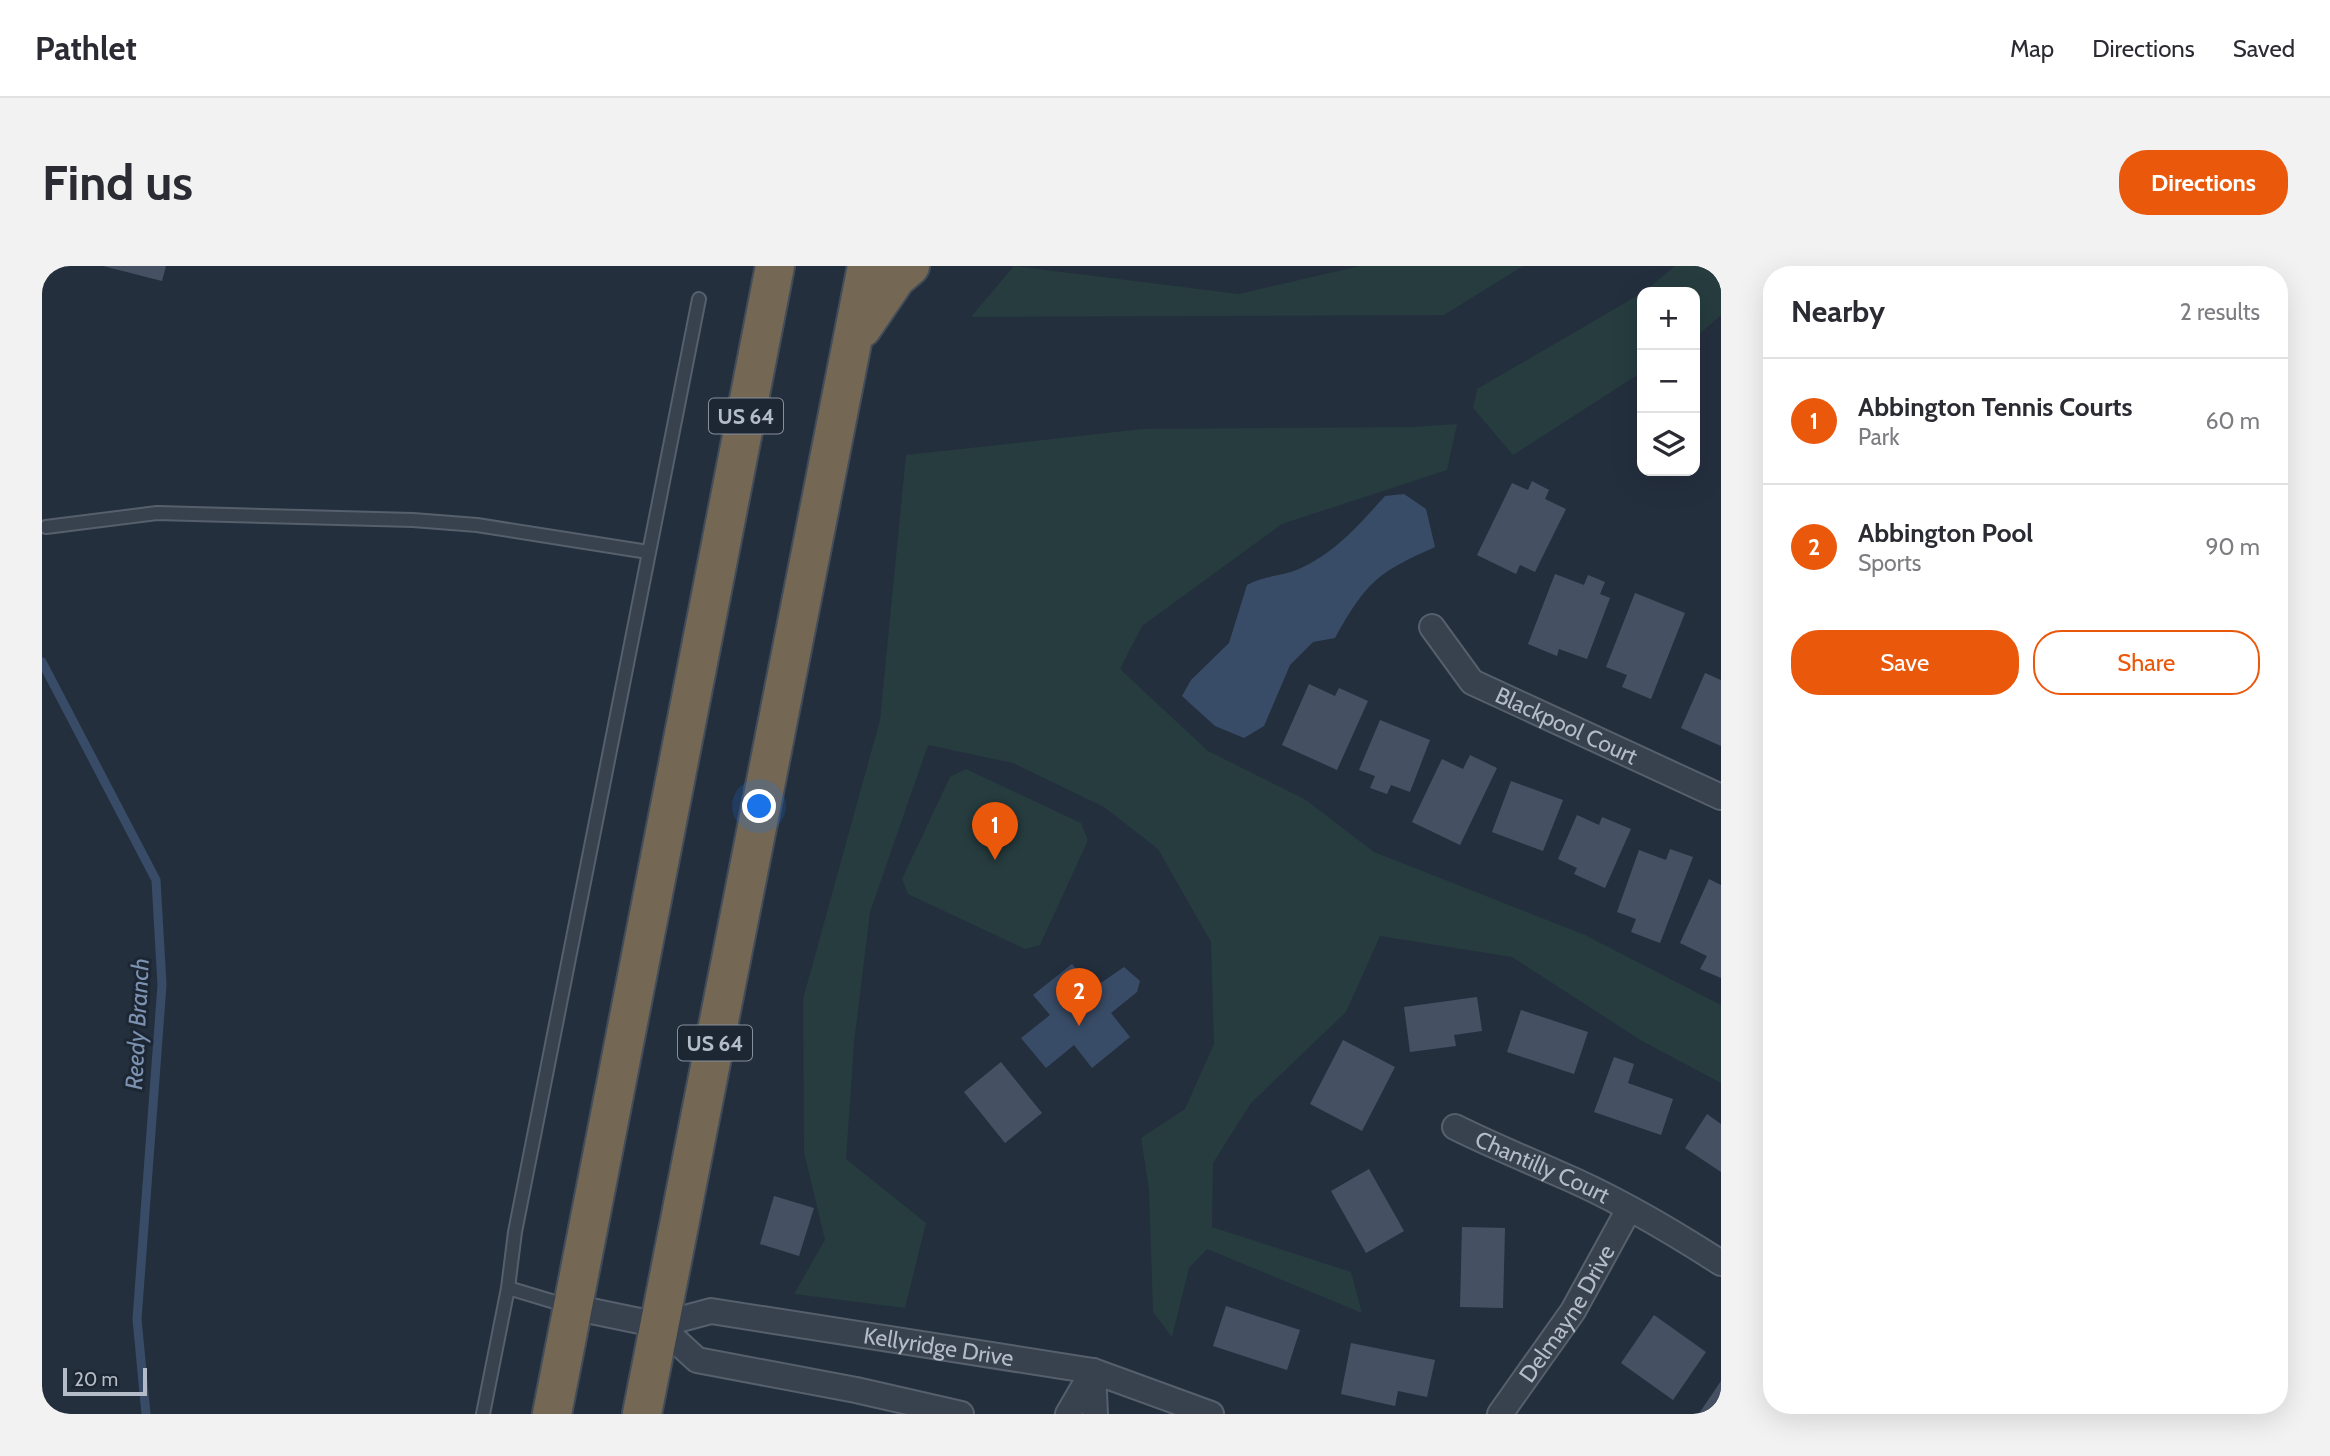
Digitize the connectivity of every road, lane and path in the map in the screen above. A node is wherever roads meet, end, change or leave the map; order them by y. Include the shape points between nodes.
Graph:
1 (775, 266) edge
2 (867, 266) edge
3 (910, 266) edge
4 (699, 299) dead end
5 (853, 341) junction
6 (46, 527) dead end
7 (648, 552) junction
8 (1432, 627) dead end
9 (1721, 797) edge
10 (1455, 1127) dead end
11 (1629, 1209) junction
12 (1721, 1263) edge
13 (508, 1288) junction
14 (572, 1307) junction
15 (659, 1325) junction
16 (1093, 1371) junction
17 (483, 1414) edge
18 (552, 1414) edge
19 (642, 1414) edge
20 (961, 1414) edge
21 (1068, 1414) edge
22 (1095, 1414) edge
23 (1211, 1414) edge
24 (1500, 1414) edge

1 - 14 highway, US 64
2 - 5 highway, US 64
3 - 5 highway via 896,278
4 - 7 lane
5 - 15 highway, US 64
6 - 7 lane via 157,513 413,520
7 - 13 lane via 515,1232
8 - 9 street, Blackpool Court via 1472,682
10 - 11 street, Chantilly Court
11 - 12 street, Chantilly Court
11 - 24 street, Delmayne Drive via 1573,1311
13 - 14 lane
13 - 17 lane
14 - 15 street, Kellyridge Drive
14 - 18 highway, US 64
15 - 16 street, Kellyridge Drive via 711,1311
15 - 19 highway, US 64
15 - 20 street via 697,1360
16 - 21 street
16 - 22 street
16 - 23 street, Kellyridge Drive

